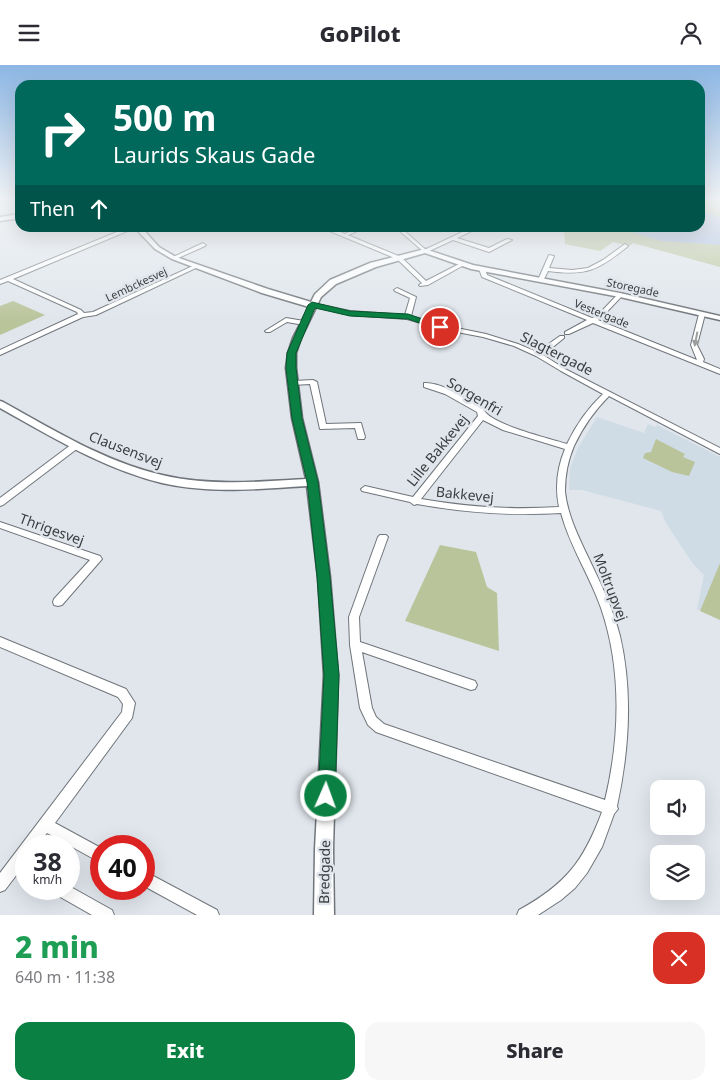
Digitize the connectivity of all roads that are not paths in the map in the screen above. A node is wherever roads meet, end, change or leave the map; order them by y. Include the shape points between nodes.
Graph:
1 (103, 241) edge
2 (150, 241) edge
3 (358, 241) edge
4 (413, 241) edge
5 (450, 241) edge
6 (459, 241) edge
7 (508, 241) edge
8 (203, 245) dead end
9 (625, 246) dead end
10 (425, 251) junction
11 (551, 256) dead end
12 (174, 257) junction
13 (399, 258) junction
14 (461, 265) junction
15 (197, 266) junction
16 (482, 269) junction
17 (546, 269) junction
18 (8, 279) junction
19 (541, 280) junction
20 (0, 282) edge
21 (424, 285) joint
22 (397, 290) dead end
23 (620, 295) junction
24 (312, 305) junction
25 (702, 313) junction
26 (82, 315) junction
27 (408, 317) junction
28 (720, 318) edge
29 (593, 320) junction
30 (304, 323) junction
31 (268, 331) dead end
32 (565, 335) joint
33 (0, 353) edge
34 (538, 355) junction
35 (699, 363) junction
36 (720, 371) edge
37 (293, 383) junction
38 (426, 385) dead end
39 (608, 393) junction
40 (0, 404) edge
41 (482, 416) junction
42 (361, 437) dead end
43 (76, 446) junction
44 (568, 447) junction
45 (720, 451) edge
46 (312, 482) junction
47 (365, 489) dead end
48 (414, 502) junction
49 (0, 503) edge
50 (564, 510) junction
51 (0, 525) edge
52 (383, 537) dead end
53 (58, 602) dead end
54 (0, 642) edge
55 (356, 645) junction
56 (472, 685) dead end
57 (611, 809) junction
58 (45, 825) junction
59 (38, 835) edge
60 (90, 850) edge
61 (15, 872) edge
62 (155, 884) edge
63 (0, 885) edge
64 (80, 900) edge
65 (107, 915) edge
66 (212, 915) edge
67 (324, 915) edge
68 (524, 915) edge

1 - 18 street
2 - 12 street
3 - 13 street
4 - 10 street, Storegade
5 - 10 street
6 - 7 street via 489,250
8 - 12 street
9 - 17 street via 598,267 570,273
10 - 13 street, Bredgade
10 - 14 street, Storegade
11 - 17 street
12 - 15 street
13 - 21 street
13 - 24 street, Bredgade via 338,280
14 - 16 street, Storegade
14 - 21 street
15 - 24 street
15 - 26 street, Lembckesvej via 94,315
16 - 19 street, Storegade
16 - 29 street, Vestergade via 484,276
17 - 19 street
18 - 20 street
18 - 26 street
19 - 23 street, Storegade
22 - 27 street via 413,297
23 - 25 street, Storegade
23 - 29 street via 607,311
24 - 27 street, Slagtergade via 350,313
24 - 30 street, Bredgade
25 - 28 street, Storegade
25 -> 35 street via 694,345 701,359
26 - 33 street, Lembckesvej
27 - 34 street, Slagtergade via 502,340
29 - 32 street
29 - 35 street, Vestergade
30 - 31 street via 286,320
30 - 37 street, Bredgade via 292,353
32 - 34 street
34 - 39 street, Slagtergade
35 - 36 street, Vestergade
37 - 42 street via 313,382 323,427 358,425
37 - 46 street, Bredgade via 297,418
38 - 41 street, Sorgenfri via 454,395 480,411
39 - 44 street, Moltrupvej via 594,407
39 - 45 street, Slagtergade
40 - 43 street, Clausensvej
41 - 44 street, Sorgenfri via 506,428
41 - 48 street, Lille Bakkevej
43 - 46 street, Clausensvej via 144,475 170,480 216,486
43 - 49 street, Thrigesvej
44 - 50 street, Moltrupvej via 560,492
46 - 67 street, Bredgade via 324,577 331,675
47 - 48 street, Bakkevej
48 - 50 street, Bakkevej via 508,512
50 - 57 street, Moltrupvej via 606,610 617,653 622,708 618,778
51 - 53 street, Thrigesvej via 97,559
52 - 55 street via 354,617
54 - 58 street via 122,693 129,703 128,714
55 - 56 street
55 - 57 street via 366,707 380,729
57 - 68 street, Moltrupvej via 598,844 582,868 566,887
58 - 59 street
58 - 60 street
61 - 63 street
62 - 66 street
64 - 65 street

